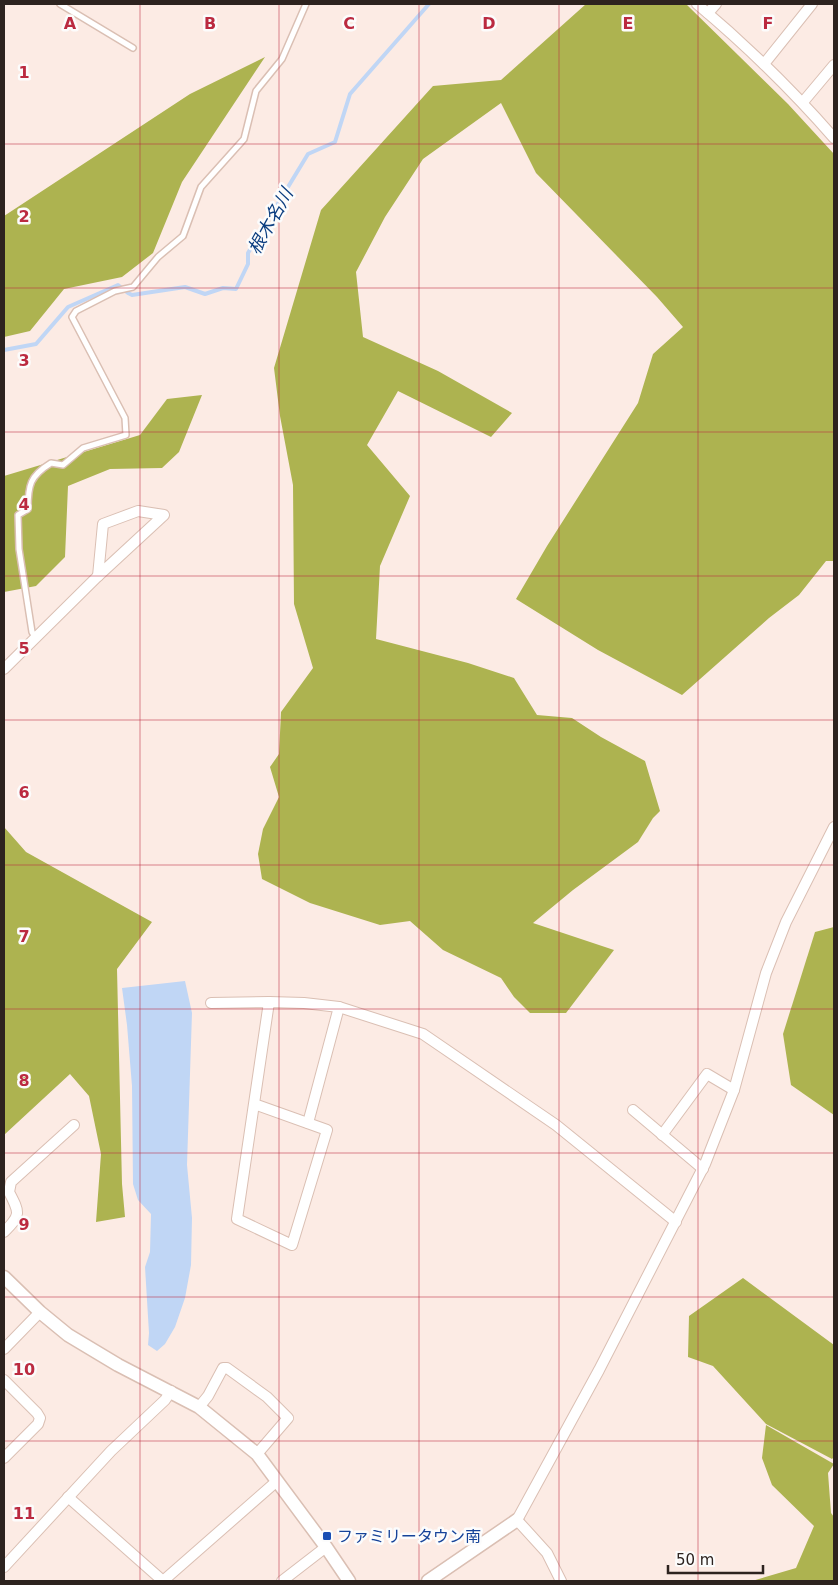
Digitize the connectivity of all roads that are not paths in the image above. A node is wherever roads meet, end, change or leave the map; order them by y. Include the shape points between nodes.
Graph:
1 (60, 4) edge
2 (306, 4) edge
3 (697, 4) edge
4 (716, 4) edge
5 (812, 4) edge
6 (708, 13) junction
7 (132, 48) dead end
8 (764, 64) junction
9 (834, 65) edge
10 (803, 102) junction
11 (834, 138) edge
12 (98, 576) junction
13 (36, 639) junction
14 (4, 669) edge
15 (834, 827) edge
16 (269, 1002) junction
17 (210, 1003) dead end
18 (339, 1007) junction
19 (734, 1090) junction
20 (254, 1104) junction
21 (633, 1110) dead end
22 (308, 1124) junction
23 (74, 1125) dead end
24 (662, 1135) junction
25 (703, 1169) junction
26 (676, 1222) junction
27 (4, 1232) edge
28 (4, 1277) edge
29 (40, 1312) junction
30 (4, 1350) edge
31 (4, 1380) edge
32 (171, 1391) junction
33 (199, 1407) junction
34 (257, 1454) junction
35 (4, 1458) edge
36 (277, 1481) junction
37 (68, 1497) junction
38 (518, 1520) junction
39 (326, 1547) junction
40 (4, 1567) edge
41 (163, 1581) edge
42 (282, 1581) edge
43 (349, 1581) edge
44 (428, 1581) edge
45 (561, 1581) edge

1 - 7 lane
2 - 13 lane via 282,59 256,91 244,139 201,187 183,236 158,257 133,287 115,291 76,311 72,317 125,418 126,435 83,448 63,465 51,463 31,480 28,509 18,515 19,549 32,632
3 - 6 street
4 - 6 street
5 - 8 street
6 - 8 street
8 - 10 street
9 - 10 street
10 - 11 street
12 - 12 street via 150,529 164,515 138,510 103,524
12 - 13 street
13 - 14 street
15 - 19 street via 786,922 766,973
16 - 17 street
16 - 18 street
16 - 20 street
18 - 22 street
18 - 26 street via 423,1034 556,1124
19 - 24 street via 707,1074
19 - 25 street
20 - 22 street
20 - 22 street via 237,1219 292,1244 327,1130
21 - 24 street
23 - 27 street via 11,1182 8,1192 18,1215
24 - 25 street
25 - 26 street
26 - 38 street
28 - 29 street
29 - 30 street
29 - 32 street via 90,1350
31 - 35 street via 40,1418 38,1424
32 - 33 street
32 - 37 street
33 - 34 street
33 - 34 street via 223,1368 267,1397 288,1418
34 - 36 street
36 - 39 street
36 - 41 street
37 - 40 street
37 - 41 street
38 - 44 street
38 - 45 street via 547,1553
39 - 42 street
39 - 43 street

